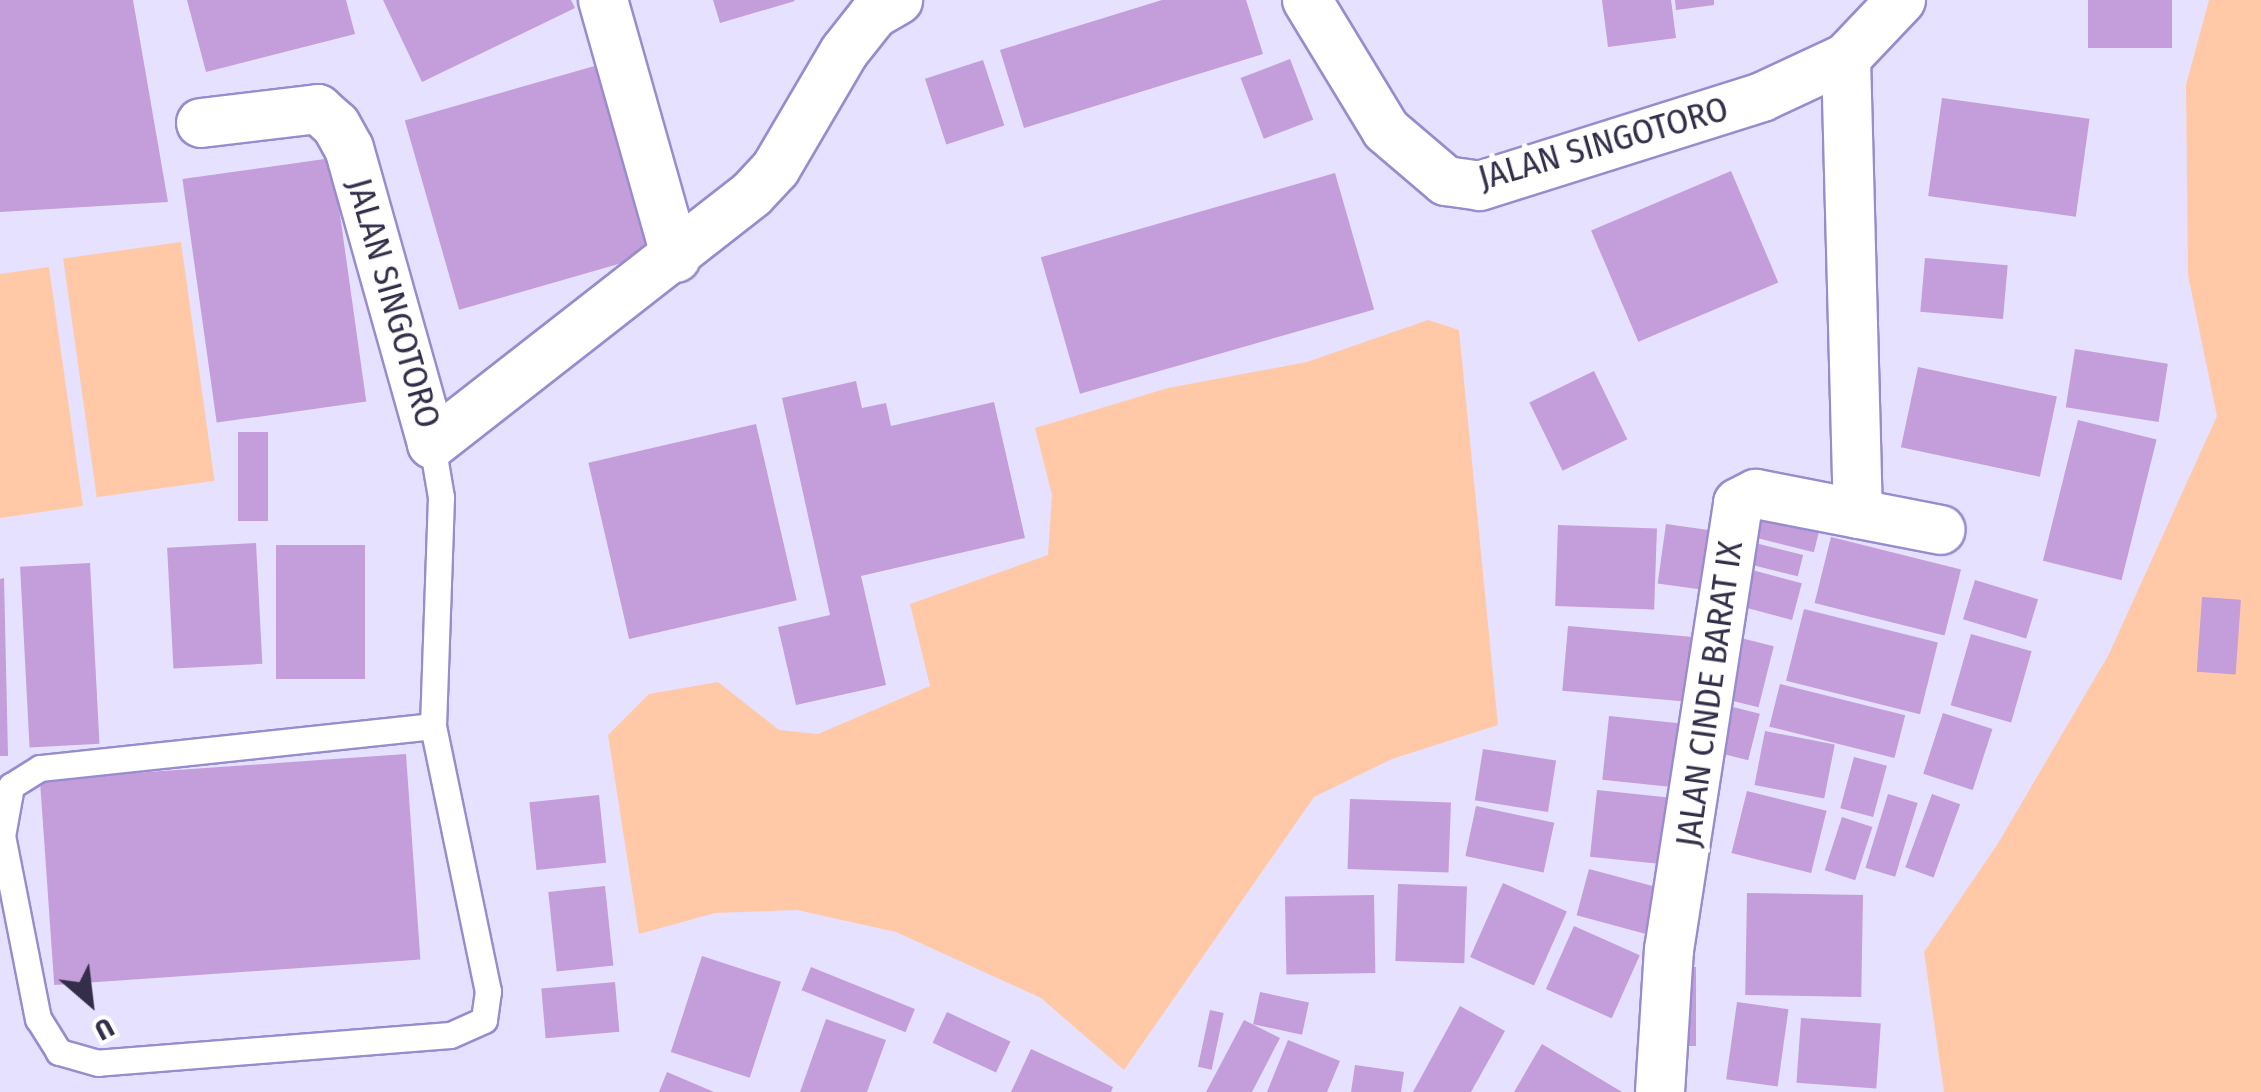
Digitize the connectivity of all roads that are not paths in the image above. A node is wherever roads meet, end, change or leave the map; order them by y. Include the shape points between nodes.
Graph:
1 (603, 0) edge
2 (898, 0) edge
3 (1307, 0) edge
4 (1899, 1) edge
5 (1846, 58) junction
6 (201, 124) dead end
7 (676, 258) junction
8 (432, 444) junction
9 (1858, 514) junction
10 (1941, 530) dead end
11 (433, 726) junction
12 (1660, 1092) edge

1 - 7 street
2 - 7 street, JALAN SINGOTORO via 874,14 844,52 776,168
3 - 5 street, JALAN SINGOTORO via 1406,150 1446,181 1480,186 1762,97
4 - 5 street, JALAN SINGOTORO
5 - 9 street
6 - 8 street, JALAN SINGOTORO via 318,110 336,125 350,148
7 - 8 street, JALAN SINGOTORO
8 - 11 lane via 441,497
9 - 10 street, JALAN CINDE BARAT IX
9 - 12 street, JALAN CINDE BARAT IX via 1756,494 1738,503 1669,950
11 - 11 lane via 488,992 484,1020 450,1036 137,1060 98,1062 60,1052 38,1019 2,836 11,786 40,768

